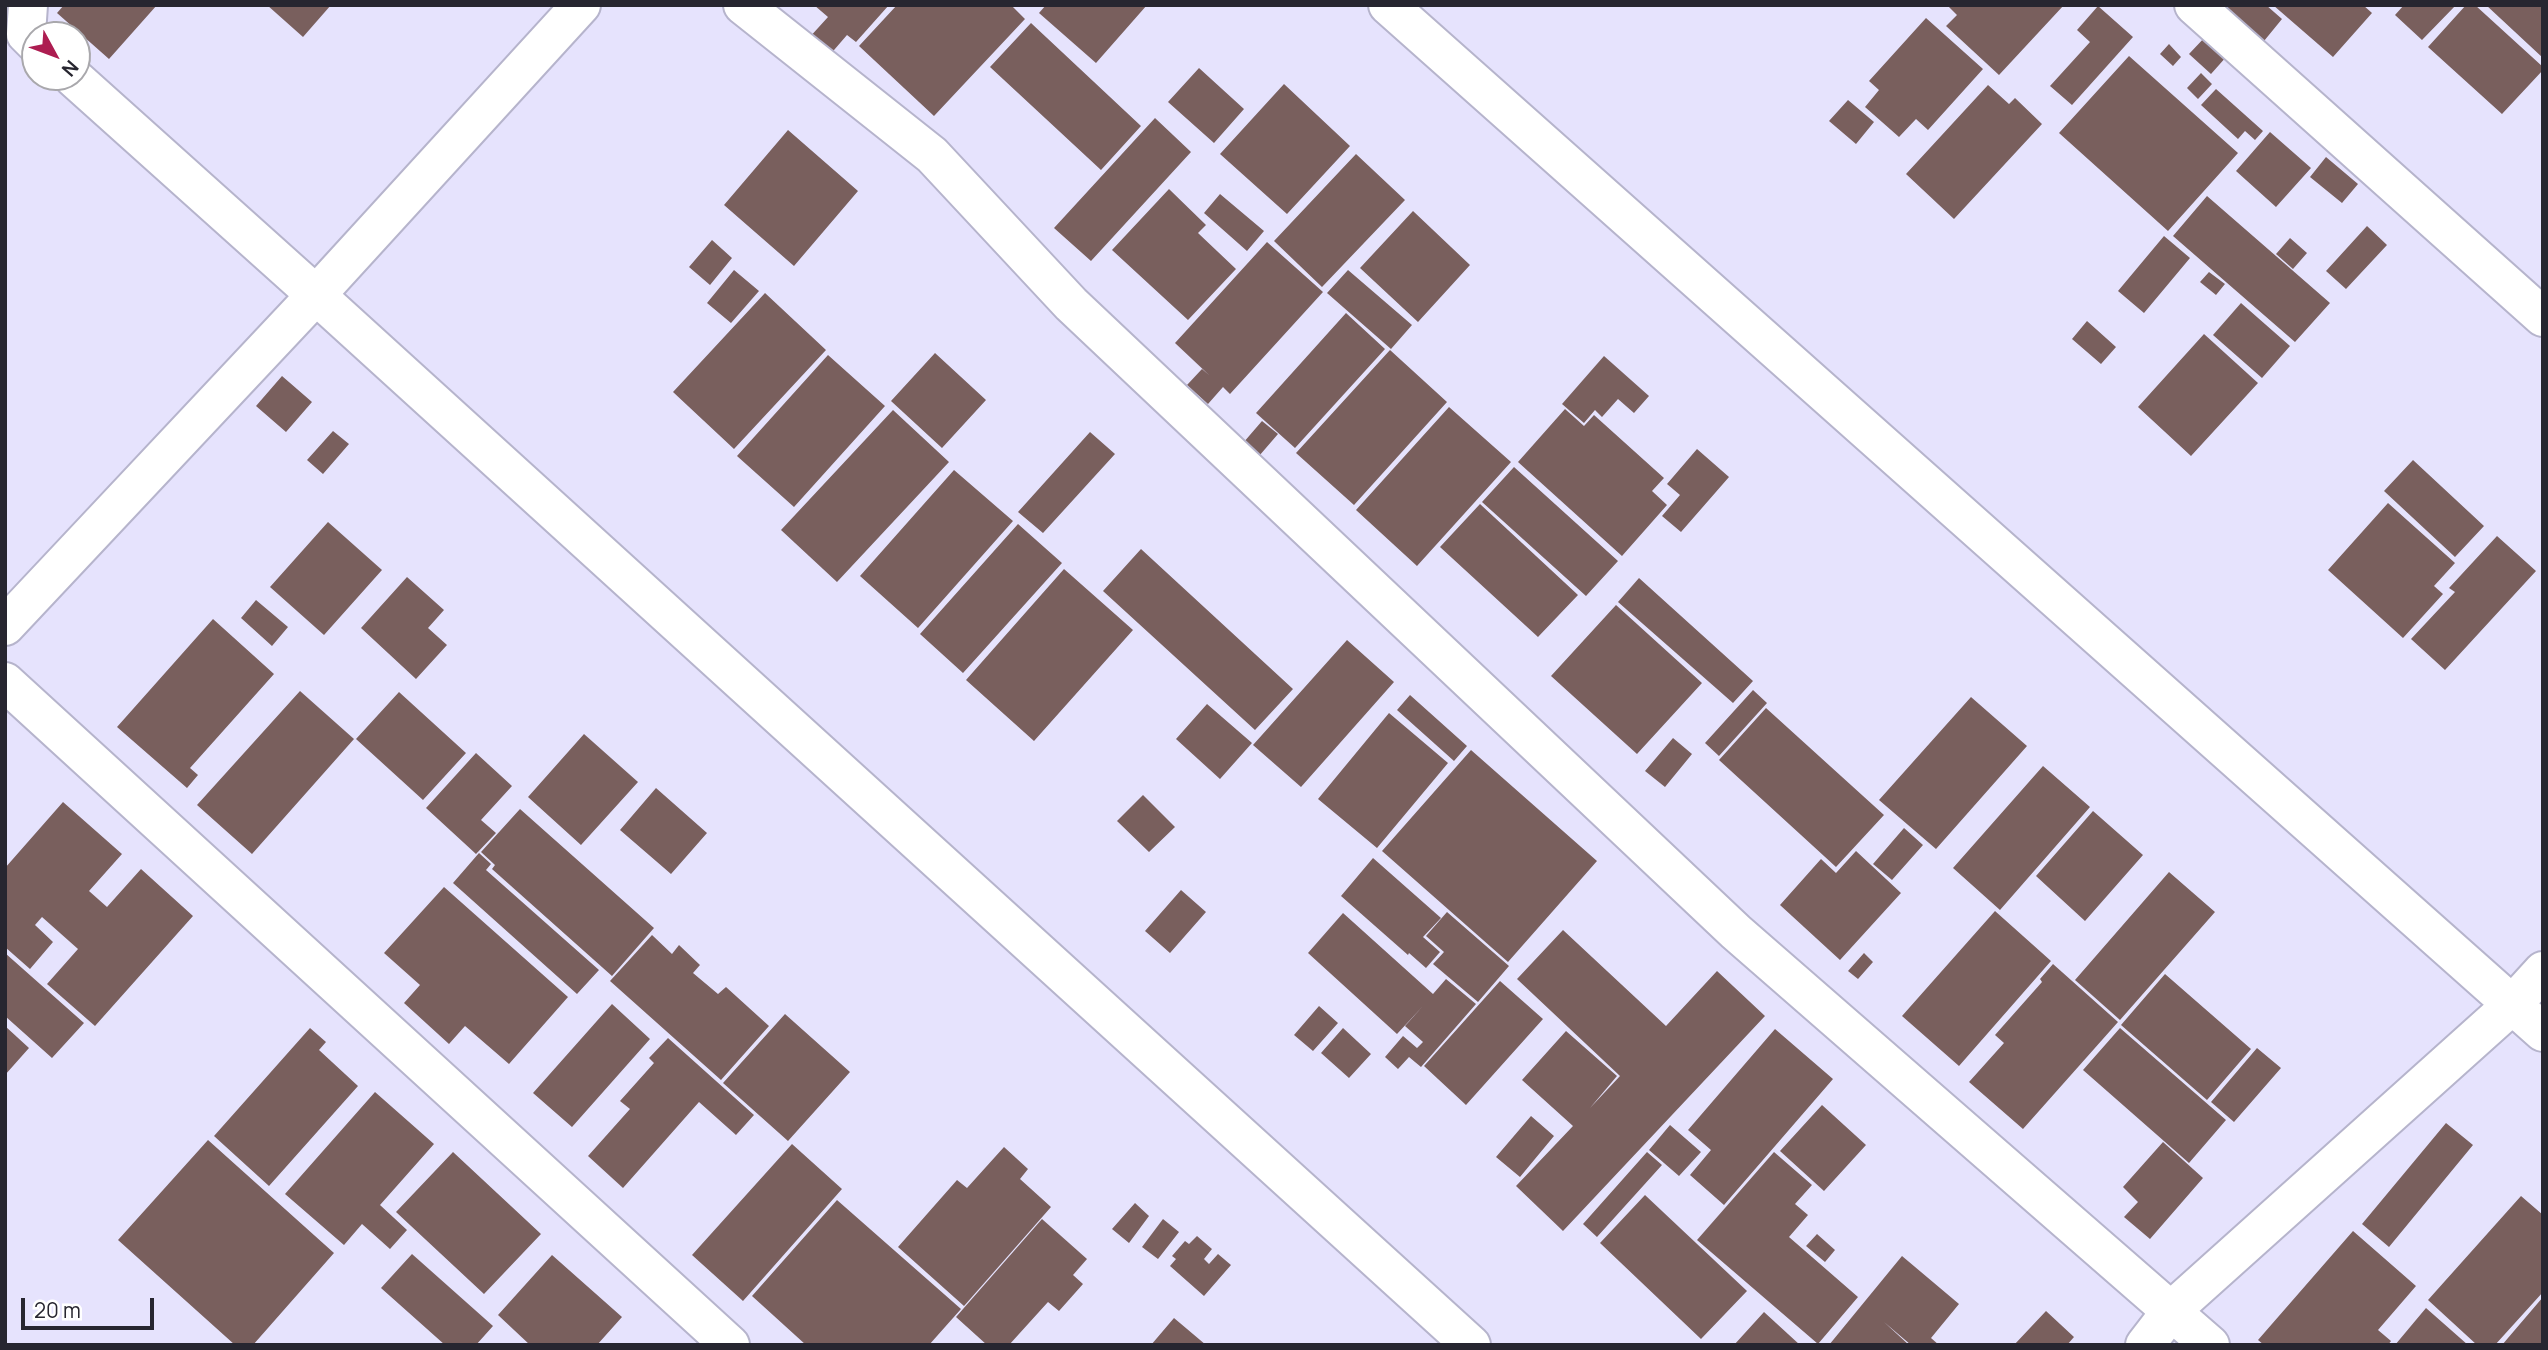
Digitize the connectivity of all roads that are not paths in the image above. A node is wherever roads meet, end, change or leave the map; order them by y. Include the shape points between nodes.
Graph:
1 (581, 5) edge
2 (743, 5) edge
3 (1388, 5) edge
4 (2194, 5) edge
5 (89, 91) edge
6 (316, 295) junction
7 (2543, 317) edge
8 (5, 626) edge
9 (5, 682) edge
10 (2543, 971) edge
11 (2512, 1005) junction
12 (2543, 1032) edge
13 (2172, 1310) junction
14 (730, 1345) edge
15 (1471, 1345) edge
16 (2145, 1345) edge
17 (2210, 1345) edge

1 - 6 street
2 - 13 street via 932,155 1071,304 1736,932
3 - 11 street
4 - 7 street
5 - 6 street
6 - 8 street
6 - 15 street
9 - 14 street
10 - 11 street
11 - 12 street
11 - 13 street
13 - 16 street
13 - 17 street

